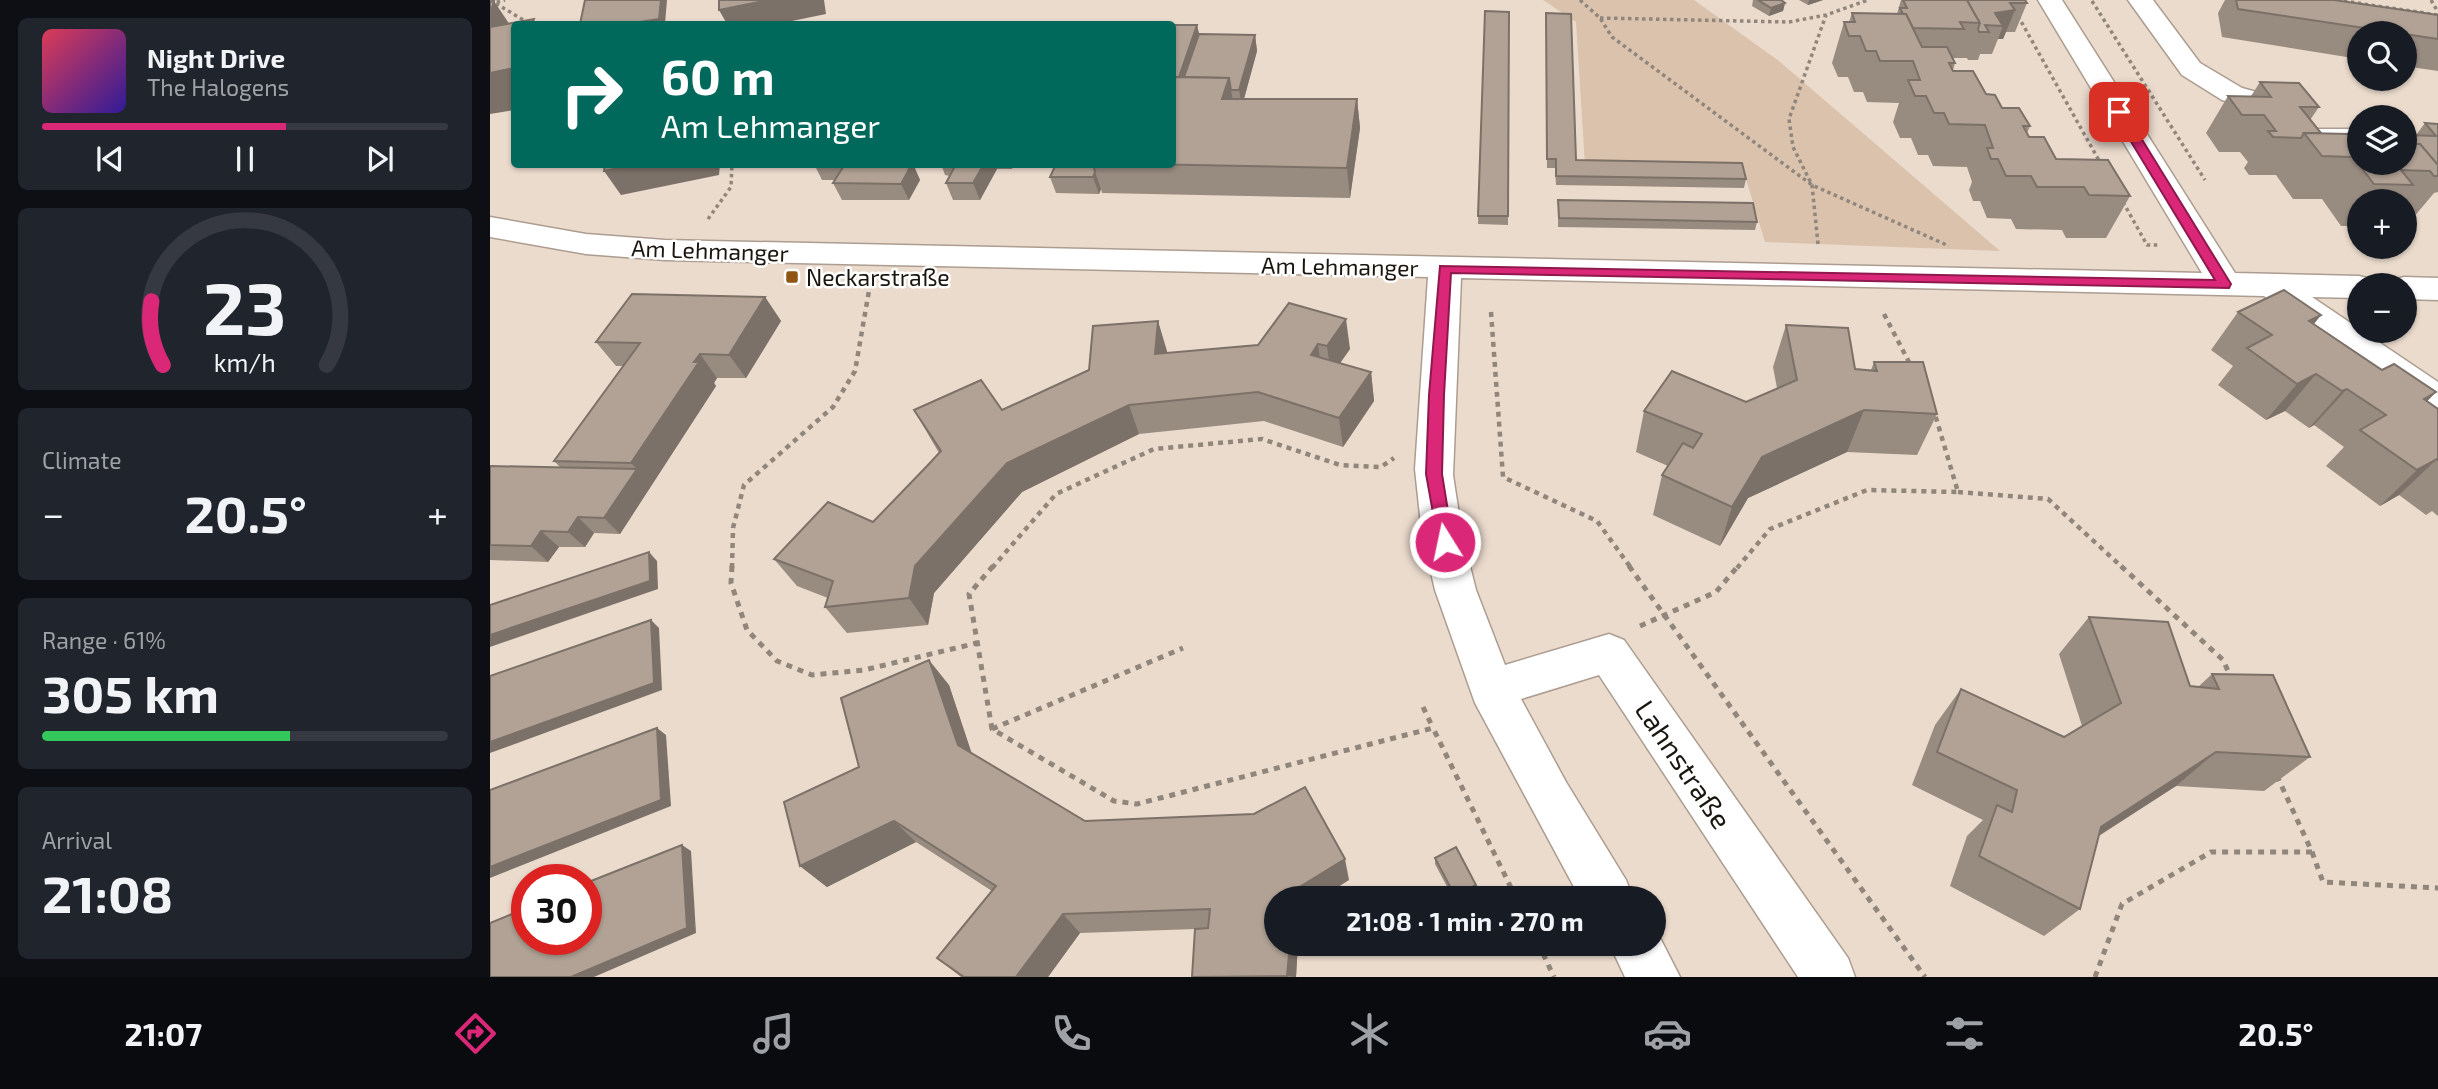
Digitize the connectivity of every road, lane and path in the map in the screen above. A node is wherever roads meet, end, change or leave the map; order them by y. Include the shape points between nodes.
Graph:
1 (505, 0) edge
2 (1580, 0) edge
3 (1868, 0) edge
4 (2050, 0) edge
5 (2091, 0) edge
6 (2140, 0) edge
7 (2337, 0) edge
8 (2431, 0) edge
9 (491, 3) edge
10 (2016, 12) edge
11 (2438, 14) edge
12 (1826, 15) junction
13 (1600, 18) junction
14 (524, 21) edge
15 (2347, 138) edge
16 (732, 168) edge
17 (2107, 175) edge
18 (1812, 185) junction
19 (2211, 190) dead end
20 (2120, 198) edge
21 (490, 227) edge
22 (2202, 247) junction
23 (685, 251) junction
24 (1445, 269) junction
25 (1822, 276) junction
26 (1995, 279) junction
27 (2225, 284) junction
28 (870, 285) dead end
29 (2272, 285) junction
30 (2347, 287) edge
31 (2417, 288) edge
32 (2438, 289) edge
33 (1491, 312) dead end
34 (1884, 314) dead end
35 (1915, 374) edge
36 (2438, 400) edge
37 (1934, 410) edge
38 (1398, 455) dead end
39 (1958, 492) junction
40 (1664, 615) junction
41 (977, 643) junction
42 (1183, 648) dead end
43 (1609, 653) junction
44 (2234, 684) edge
45 (1491, 689) junction
46 (1423, 707) dead end
47 (1433, 728) junction
48 (992, 729) junction
49 (2273, 768) edge
50 (2312, 852) junction
51 (1510, 886) edge
52 (1601, 886) edge
53 (2438, 888) edge
54 (1544, 956) edge
55 (1642, 956) edge
56 (1554, 977) edge
57 (1654, 977) edge
58 (1829, 977) edge
59 (1925, 977) edge
60 (2095, 977) edge

1 - 9 path
2 - 13 path
3 - 12 path
4 - 22 street
5 - 19 path
6 - 15 street via 2191,69 2232,94 2259,101 2304,137
7 - 11 path
8 - 11 path
9 - 14 path
10 - 17 path
12 - 13 path via 1789,22
12 - 18 path via 1789,119 1793,147
13 - 18 path via 1612,37
16 - 23 path via 731,187
18 - 25 path
18 - 26 path via 1943,241
20 - 22 path via 2147,245
21 - 23 street, Am Lehmanger via 586,244
22 - 27 street
23 - 24 street, Am Lehmanger
24 - 25 street, Am Lehmanger
24 - 45 street via 1434,474 1453,578
25 - 26 street, Am Lehmanger
26 - 27 street, Am Lehmanger
27 - 29 street, Am Lehmanger
28 - 41 path via 855,371 833,407 744,485 733,528 732,583 747,630 777,661 812,675 864,670
29 - 30 street, Am Lehmanger
29 - 36 street
31 - 32 street
33 - 40 path via 1503,477 1597,521
34 - 35 path
37 - 39 path
38 - 41 path via 1381,467 1340,465 1262,439 1154,449 1056,494 969,594
39 - 40 path via 1867,490 1770,529 1716,592
39 - 44 path via 2049,499 2223,660
40 - 43 path via 1624,634
40 - 59 path
41 - 48 path
42 - 48 path
43 - 45 street
43 - 58 street, Lahnstraße
45 - 52 street
46 - 47 path
47 - 48 path via 1138,804 1114,801
47 - 51 path
49 - 50 path
50 - 53 path via 2323,882
50 - 60 path via 2211,852 2122,904
54 - 56 path
55 - 57 street

